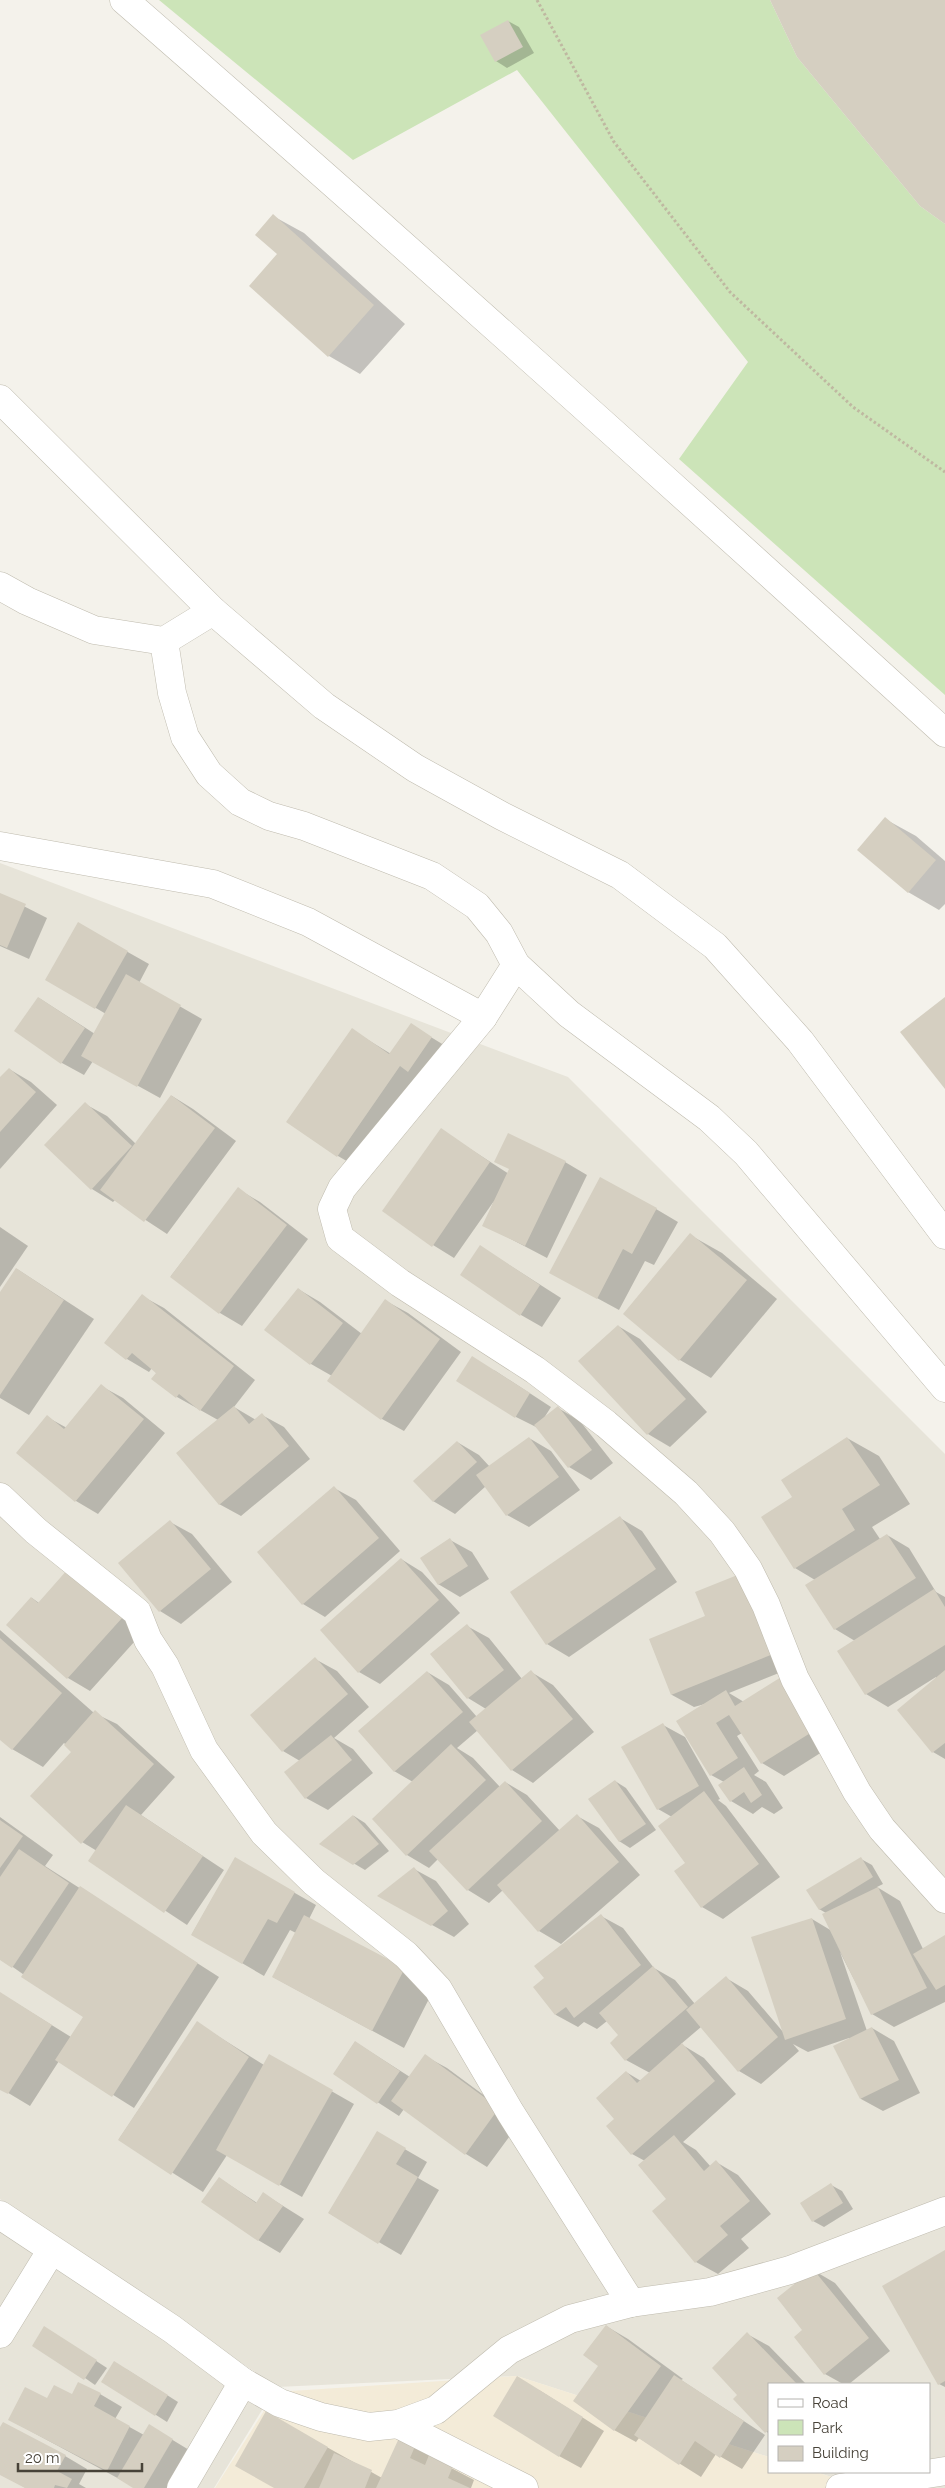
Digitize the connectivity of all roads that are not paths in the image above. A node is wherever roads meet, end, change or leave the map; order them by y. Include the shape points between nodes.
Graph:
1 (124, 0) edge
2 (0, 399) edge
3 (0, 586) edge
4 (213, 611) junction
5 (164, 641) junction
6 (945, 733) edge
7 (0, 846) edge
8 (516, 965) junction
9 (483, 1017) junction
10 (945, 1235) edge
11 (945, 1388) edge
12 (0, 1497) edge
13 (945, 1900) edge
14 (945, 2212) edge
15 (0, 2216) edge
16 (51, 2251) junction
17 (631, 2302) junction
18 (0, 2334) edge
19 (244, 2382) junction
20 (398, 2424) junction
21 (945, 2471) edge
22 (181, 2488) edge
23 (524, 2488) edge
24 (840, 2488) edge

1 - 6 street via 412,252
2 - 4 street
3 - 5 street via 94,630
4 - 5 street
4 - 10 street via 324,706 414,768 620,875 714,946 800,1041
5 - 8 street via 172,693 185,737 209,774 240,802 269,816 304,826 432,876 477,906 499,933
7 - 9 street via 213,884 308,922
8 - 9 street
8 - 11 street via 569,1014 709,1118 746,1153
9 - 13 street via 342,1188 332,1210 340,1238 400,1283 535,1370 606,1424 686,1493 722,1532 748,1569 795,1679 857,1792 882,1829
12 - 17 street via 36,1531 137,1612 204,1750 264,1833 314,1882 406,1955 438,1990 510,2112
14 - 17 street via 790,2270 710,2292
15 - 16 street
16 - 18 street
16 - 19 street via 172,2329
17 - 20 street via 570,2319 526,2341 509,2350 436,2410
19 - 20 street via 280,2404 321,2417 369,2427
19 - 22 street
20 - 23 street
21 - 24 street

